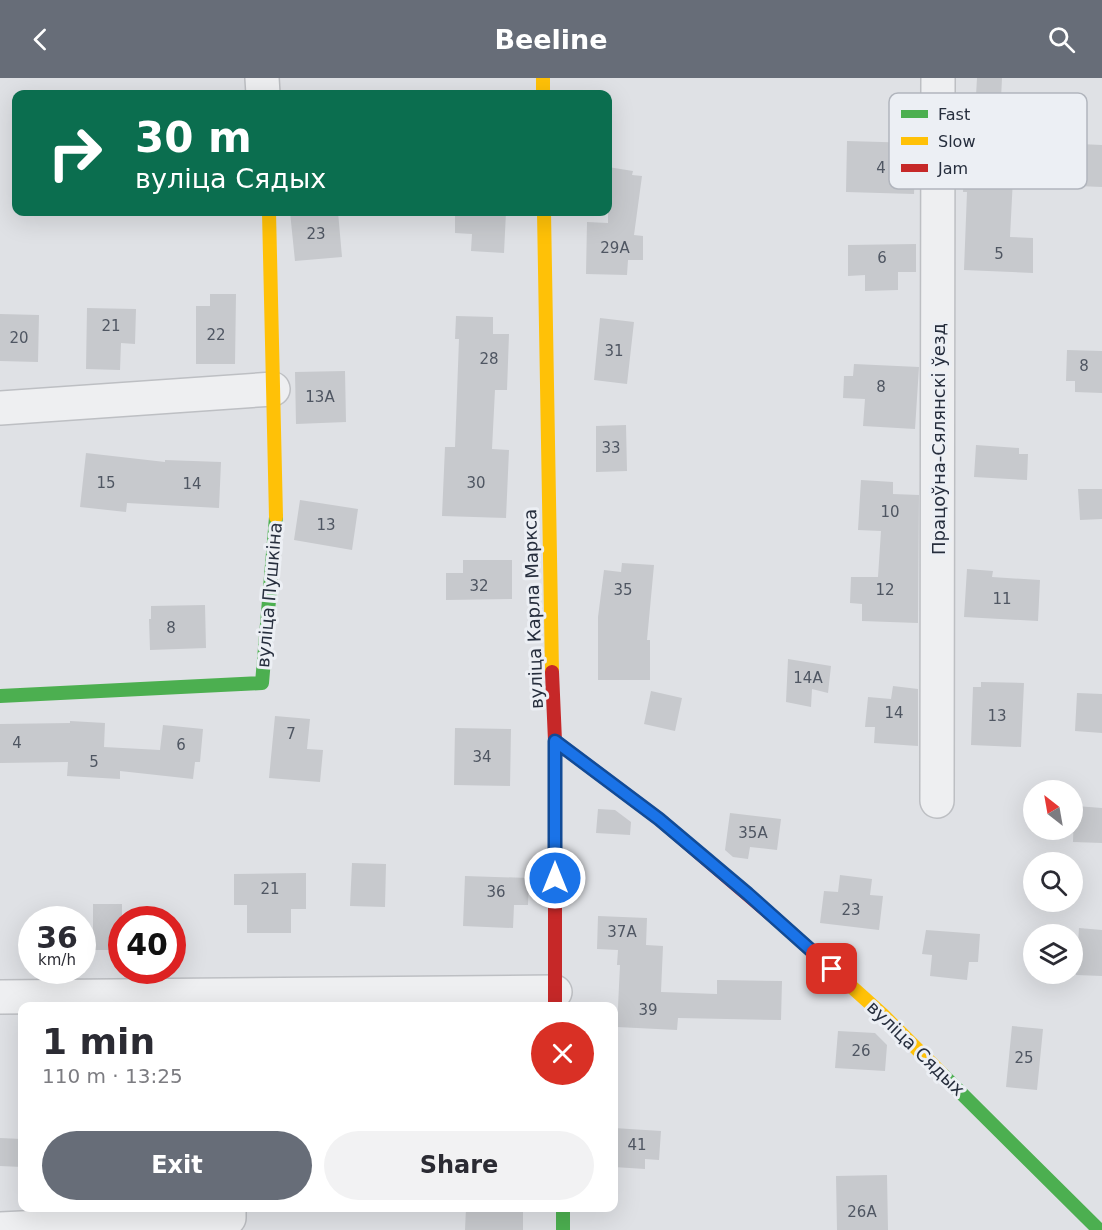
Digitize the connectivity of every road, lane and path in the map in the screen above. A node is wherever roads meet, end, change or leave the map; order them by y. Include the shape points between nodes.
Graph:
1 (938, 78) edge
2 (938, 93) edge
3 (938, 189) edge
4 (269, 216) edge
5 (544, 216) edge
6 (273, 389) junction
7 (0, 408) edge
8 (0, 696) edge
9 (555, 741) junction
10 (937, 801) dead end
11 (0, 997) edge
12 (555, 999) edge
13 (231, 1001) edge
14 (229, 1212) edge
15 (563, 1212) edge
16 (0, 1229) edge
17 (563, 1230) edge
18 (1099, 1230) edge

1 - 2 street, Працоўна-Сялянскі ўезд
3 - 10 street, Працоўна-Сялянскі ўезд
4 - 6 street, вуліца Пушкіна
5 - 9 street, вуліца Карла Маркса
6 - 7 street
6 - 8 street, вуліца Пушкіна via 276,511 262,682
9 - 12 street, вуліца Карла Маркса
9 - 18 street, вуліца Сядых via 659,819 883,1015
11 - 13 street
12 - 13 street
14 - 16 street via 229,1218
15 - 17 street

